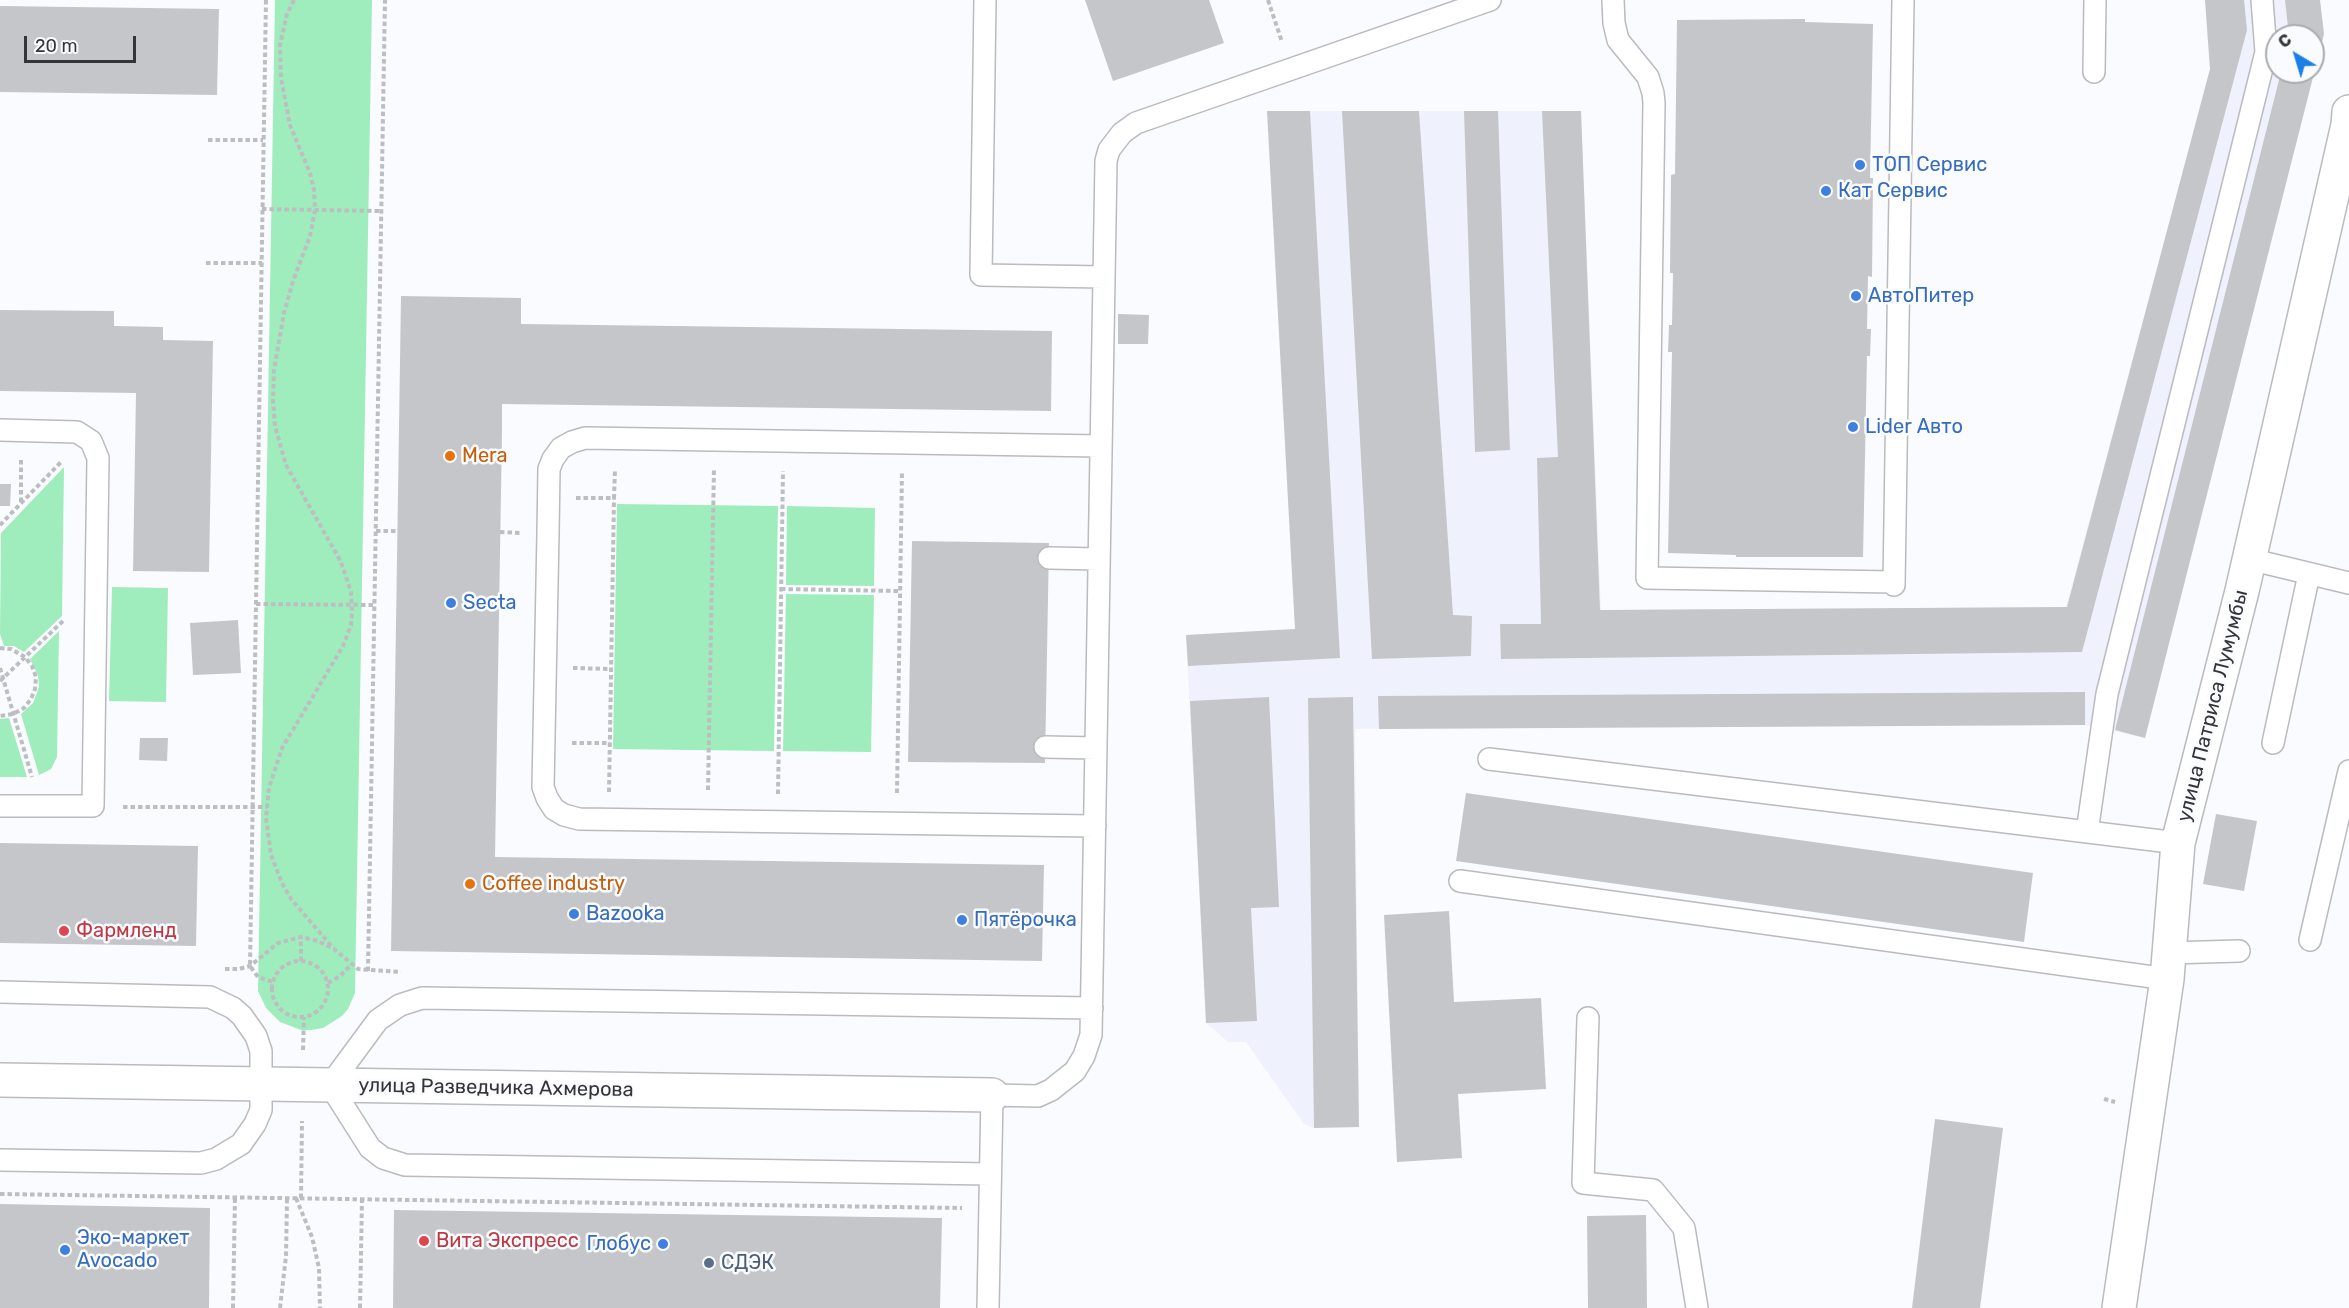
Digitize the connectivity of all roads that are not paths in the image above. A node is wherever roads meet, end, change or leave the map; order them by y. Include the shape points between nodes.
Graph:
1 (985, 0) edge
2 (1490, 0) edge
3 (1613, 0) edge
4 (1903, 0) edge
5 (2095, 0) edge
6 (2262, 0) edge
7 (2094, 72) dead end
8 (2349, 121) edge
9 (1104, 277) junction
10 (0, 430) edge
11 (1101, 446) junction
12 (1048, 558) dead end
13 (1099, 559) junction
14 (2249, 559) junction
15 (2309, 574) junction
16 (2349, 583) edge
17 (2273, 743) dead end
18 (1046, 747) dead end
19 (1096, 747) junction
20 (1489, 759) dead end
21 (2349, 771) edge
22 (0, 806) edge
23 (1095, 826) junction
24 (2087, 832) junction
25 (2178, 843) junction
26 (1460, 881) dead end
27 (2310, 940) dead end
28 (2239, 951) dead end
29 (2168, 966) junction
30 (0, 992) edge
31 (1092, 1008) junction
32 (1588, 1018) dead end
33 (0, 1080) edge
34 (261, 1084) junction
35 (330, 1085) junction
36 (992, 1095) junction
37 (0, 1160) edge
38 (990, 1174) junction
39 (988, 1308) edge
40 (1697, 1308) edge
41 (2119, 1308) edge

1 - 9 lane via 981,275
2 - 9 lane via 1136,123 1122,133 1106,160
3 - 4 lane via 1618,40 1648,77 1653,93 1647,579 1894,585
5 - 7 lane
6 - 24 lane via 2266,52 2107,694
8 - 14 street, улица Патриса Лумумбы
9 - 11 lane
10 - 22 lane via 77,432 96,448 98,458 93,806
11 - 13 lane
11 - 23 lane via 585,438 561,448 549,469 543,787 555,809 579,819
12 - 13 lane
13 - 19 lane
14 - 15 lane
14 - 25 street, улица Патриса Лумумбы
15 - 16 lane
15 - 17 lane
18 - 19 lane
19 - 23 lane
20 - 24 lane
21 - 27 lane
23 - 31 lane
24 - 25 lane
25 - 29 street, улица Патриса Лумумбы
26 - 29 lane
28 - 29 lane
29 - 41 street, улица Патриса Лумумбы
30 - 34 lane via 210,997 233,1008 249,1024 261,1051
31 - 35 lane via 422,998 400,1005 378,1020
31 - 36 lane via 1091,1035 1084,1056 1065,1081 1038,1096
32 - 40 lane via 1583,1183 1653,1190 1684,1228
33 - 34 street, улица Разведчика Ахмерова
34 - 35 street, улица Разведчика Ахмерова
34 - 37 lane via 261,1110 255,1124 241,1144 216,1159 201,1163
35 - 36 street, улица Разведчика Ахмерова
35 - 38 lane via 370,1148 394,1163 419,1167
36 - 38 lane
38 - 39 lane

